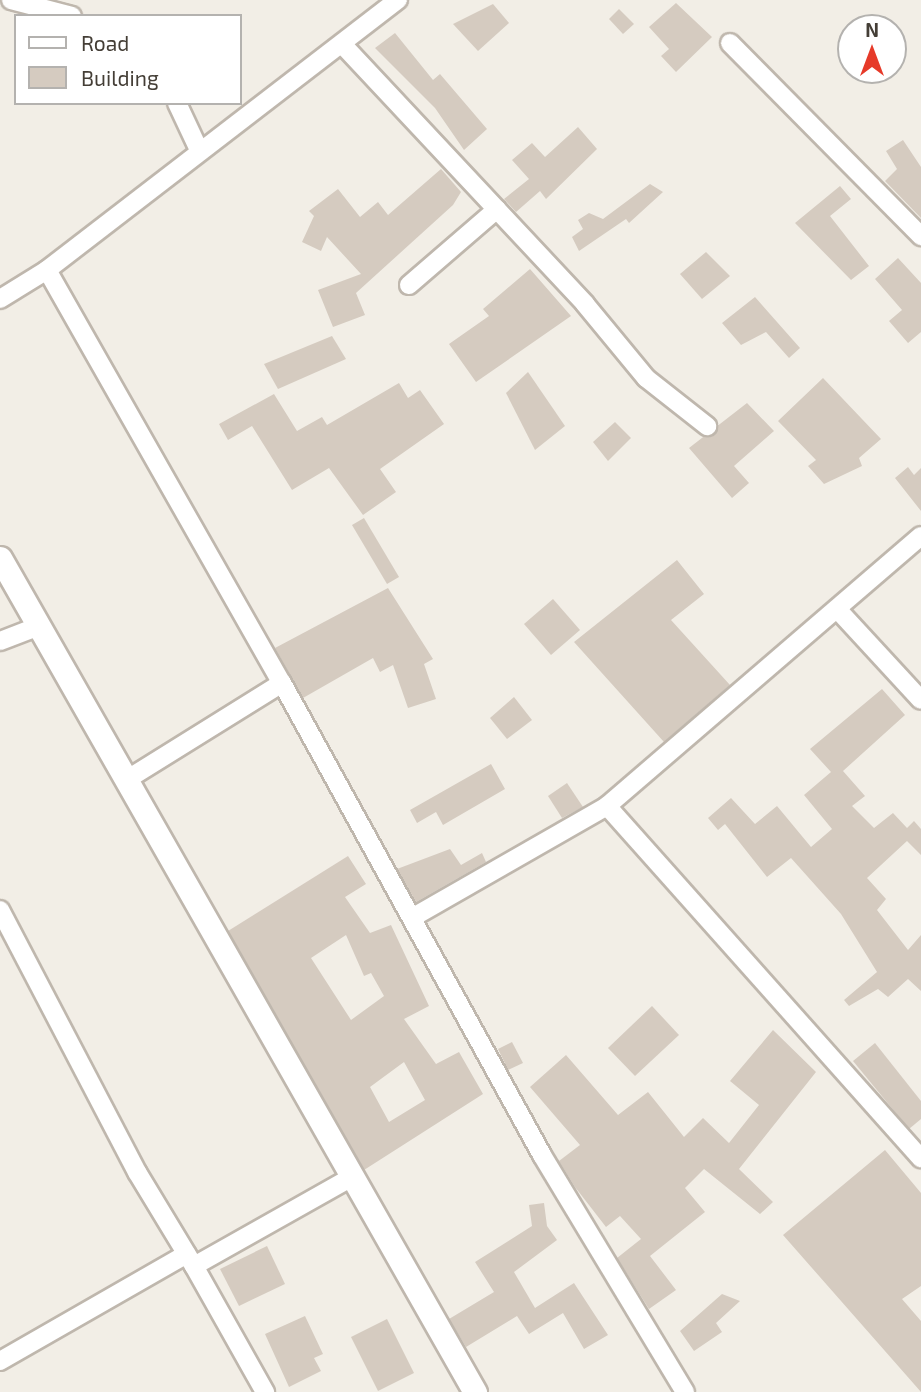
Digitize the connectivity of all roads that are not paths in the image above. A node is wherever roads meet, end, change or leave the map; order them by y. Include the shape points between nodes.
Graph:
1 (11, 0) edge
2 (398, 0) edge
3 (64, 14) edge
4 (730, 43) dead end
5 (342, 44) junction
6 (178, 105) edge
7 (199, 150) junction
8 (497, 209) junction
9 (921, 236) edge
10 (47, 270) junction
11 (409, 285) dead end
12 (0, 299) edge
13 (706, 426) dead end
14 (921, 536) edge
15 (0, 558) edge
16 (838, 610) junction
17 (39, 626) junction
18 (0, 641) edge
19 (282, 683) junction
20 (921, 700) edge
21 (128, 779) junction
22 (607, 806) junction
23 (0, 911) edge
24 (415, 916) junction
25 (921, 1160) edge
26 (350, 1178) junction
27 (190, 1260) junction
28 (0, 1361) edge
29 (265, 1392) edge
30 (475, 1392) edge
31 (685, 1392) edge

1 - 3 street
2 - 5 street
4 - 9 street
5 - 7 street
5 - 8 street
6 - 7 street
7 - 10 street
8 - 11 street
8 - 13 street via 646,379
10 - 12 street
10 - 19 street
14 - 16 street
15 - 17 street
16 - 20 street
16 - 22 street
17 - 18 street
17 - 21 street
19 - 21 street
19 - 24 street
21 - 26 street
22 - 24 street
22 - 25 street
23 - 27 street
24 - 31 street via 549,1167
26 - 27 street
26 - 30 street
27 - 28 street
27 - 29 street

